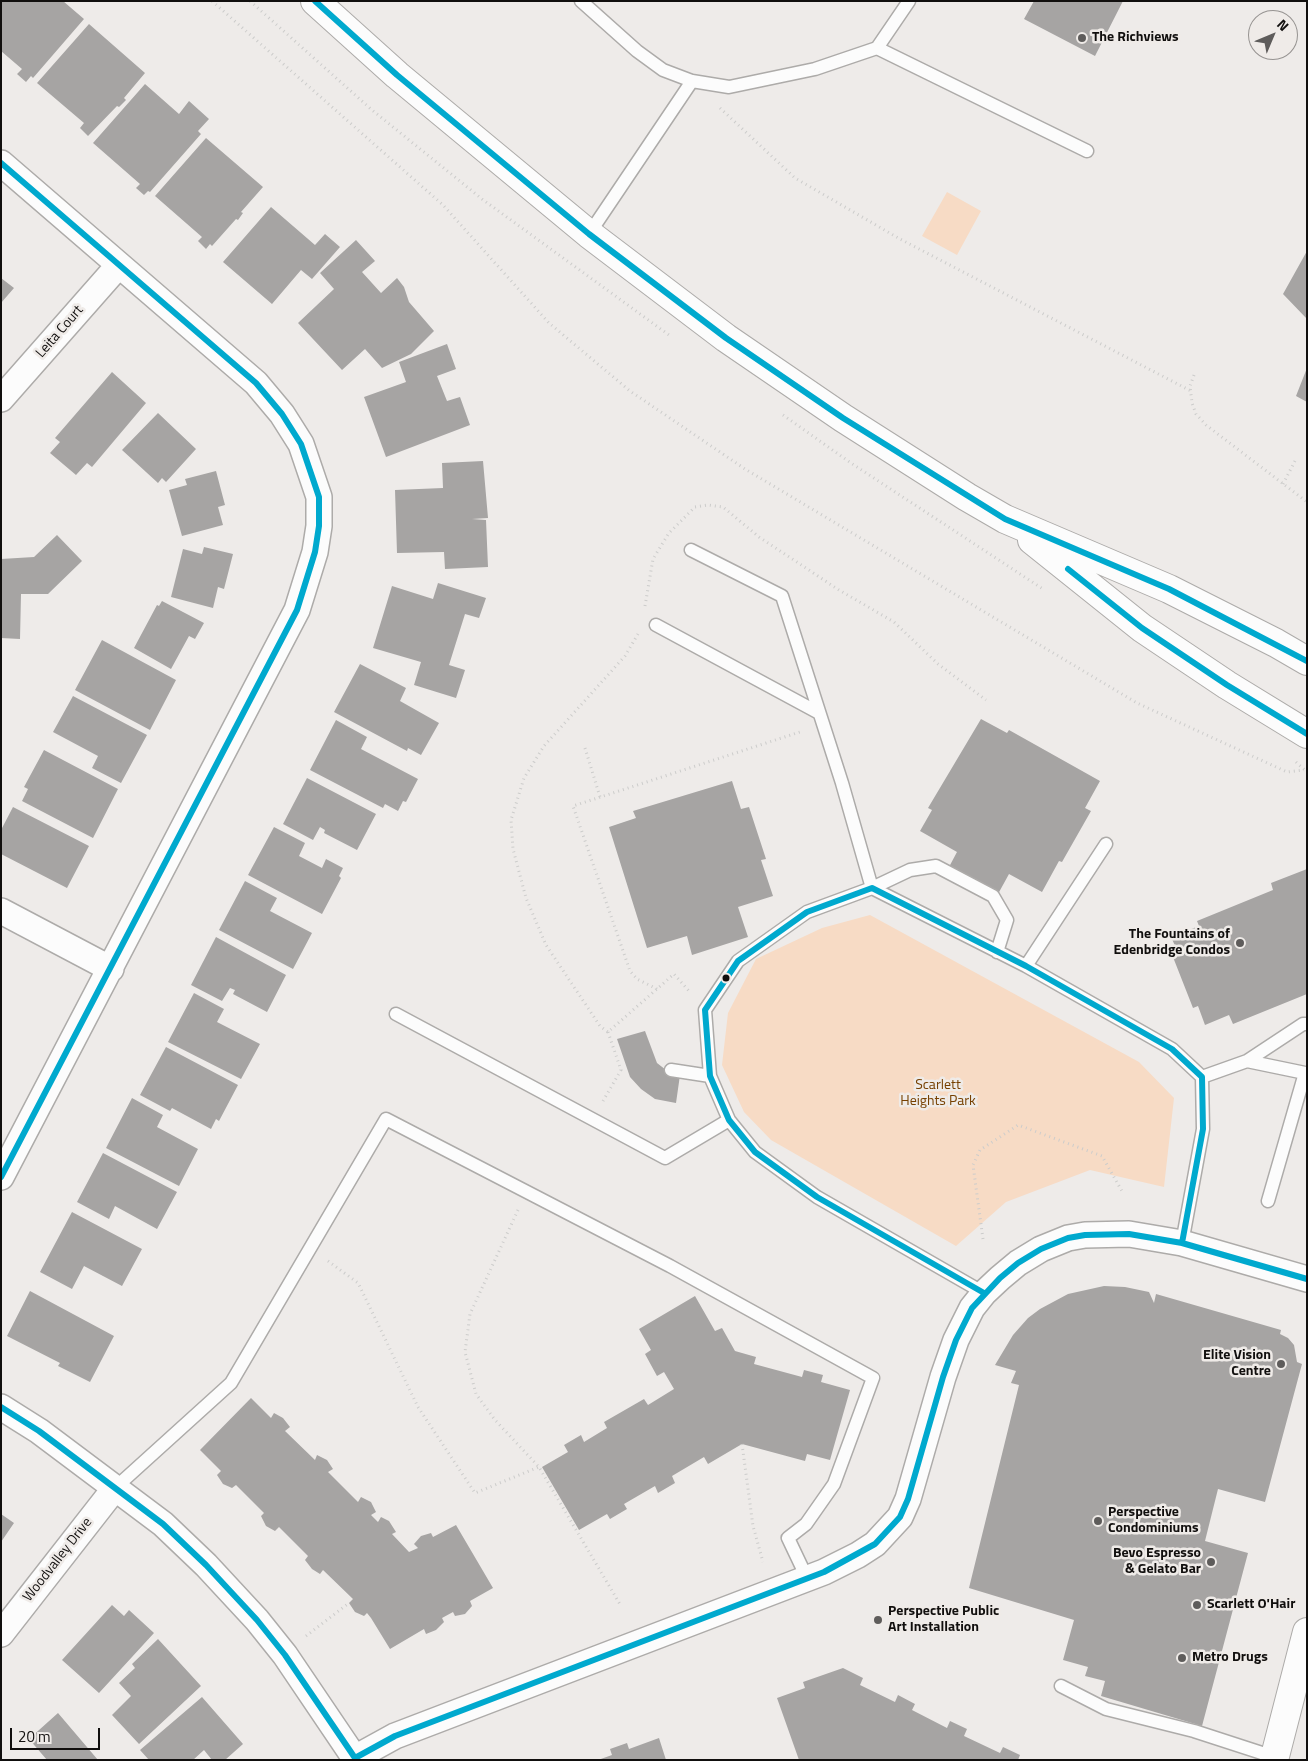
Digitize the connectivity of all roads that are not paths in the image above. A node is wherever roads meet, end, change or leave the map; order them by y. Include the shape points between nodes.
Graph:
1 (314, 1) edge
2 (581, 1) edge
3 (909, 1) edge
4 (877, 48) junction
5 (692, 81) junction
6 (1087, 151) dead end
7 (1, 163) edge
8 (589, 234) junction
9 (119, 266) junction
10 (1, 399) edge
11 (1005, 519) junction
12 (692, 550) dead end
13 (656, 625) dead end
14 (1307, 661) edge
15 (821, 719) junction
16 (1307, 734) edge
17 (1106, 844) dead end
18 (872, 888) junction
19 (1, 911) edge
20 (997, 952) junction
21 (1026, 966) junction
22 (111, 969) junction
23 (396, 1014) dead end
24 (1307, 1024) edge
25 (1247, 1061) junction
26 (671, 1070) dead end
27 (1306, 1073) edge
28 (710, 1076) junction
29 (1202, 1077) junction
30 (729, 1120) junction
31 (1, 1177) edge
32 (1268, 1201) dead end
33 (1182, 1243) junction
34 (1307, 1279) edge
35 (984, 1293) junction
36 (1, 1406) edge
37 (115, 1488) junction
38 (807, 1578) junction
39 (1307, 1632) edge
40 (1, 1634) edge
41 (1061, 1686) dead end
42 (1274, 1758) edge
43 (355, 1759) edge

1 - 8 main road via 397,75
2 - 5 lane via 649,60 663,70
3 - 4 lane
4 - 5 lane via 815,69 744,86 724,87
4 - 6 lane
5 - 8 lane
7 - 9 street
8 - 11 main road via 726,338 843,418
9 - 10 street, Leita Court
9 - 22 street via 256,383 282,414 301,444 312,473 319,497 319,526 315,552 297,610
11 - 14 main road via 1170,589
11 - 16 main road via 1142,628
12 - 15 lane via 782,596
13 - 15 lane
15 - 18 lane
17 - 21 lane
18 - 20 lane
18 - 20 lane via 910,870 936,866 993,896 1007,920
18 - 28 lane via 807,912 738,961 705,1010
19 - 22 street
20 - 21 lane
21 - 29 lane via 1172,1049
22 - 31 street
23 - 30 lane via 665,1158
24 - 25 lane
25 - 27 lane
25 - 29 lane
26 - 28 lane
27 - 32 lane
28 - 30 lane
29 - 33 lane via 1203,1129
30 - 35 lane via 755,1152 817,1197
33 - 34 street
33 - 35 street via 1129,1234 1104,1233 1068,1238 1018,1263
35 - 38 street via 969,1315 950,1356 916,1478 900,1516 874,1544 858,1555
36 - 37 street
37 - 38 lane via 231,1383 386,1119 670,1266 874,1378 834,1484 806,1524 788,1538
37 - 40 street, Woodvalley Drive
37 - 43 street via 163,1524 257,1620 285,1655
38 - 43 street via 395,1736
39 - 42 main road
41 - 42 lane via 1106,1709 1194,1731

